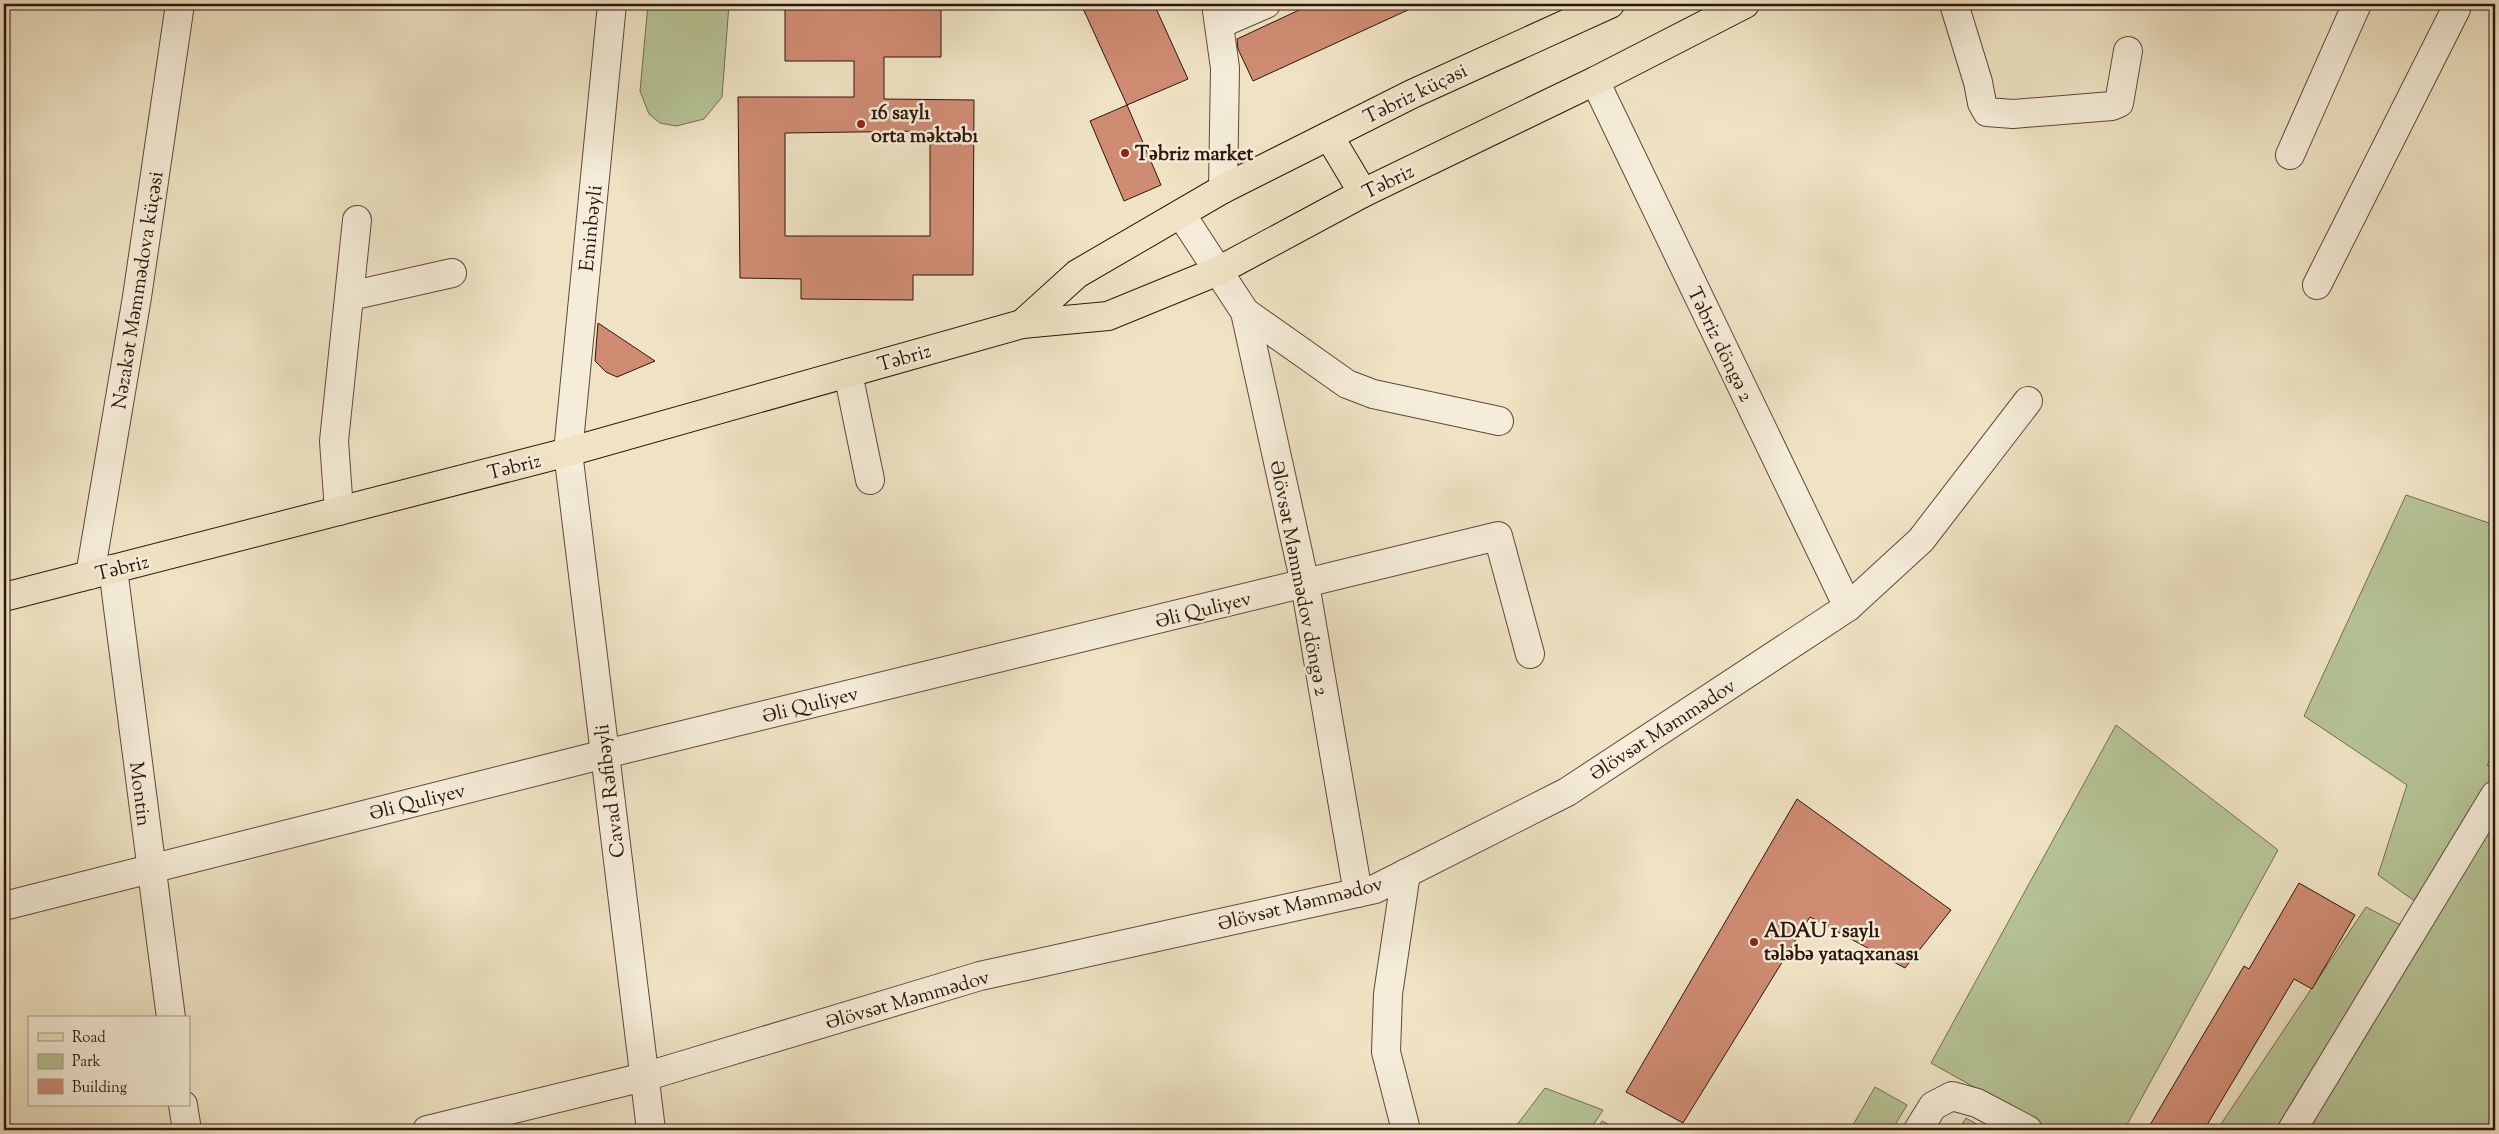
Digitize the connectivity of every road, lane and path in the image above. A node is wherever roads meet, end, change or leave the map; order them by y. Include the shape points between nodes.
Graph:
1 (180, 4) edge
2 (612, 4) edge
3 (1266, 4) edge
4 (1610, 4) edge
5 (1745, 4) edge
6 (1954, 4) edge
7 (2357, 4) edge
8 (2456, 4) edge
9 (1218, 14) edge
10 (2128, 51) dead end
11 (1595, 81) junction
12 (1329, 136) junction
13 (2290, 155) dead end
14 (1223, 189) junction
15 (1363, 193) junction
16 (1181, 214) junction
17 (357, 220) dead end
18 (1218, 271) junction
19 (452, 273) dead end
20 (2317, 284) dead end
21 (350, 296) junction
22 (1245, 312) junction
23 (1022, 324) junction
24 (848, 373) junction
25 (2028, 401) dead end
26 (1499, 421) dead end
27 (568, 452) junction
28 (870, 480) dead end
29 (339, 511) junction
30 (101, 572) junction
31 (1305, 584) junction
32 (4, 597) edge
33 (1848, 607) junction
34 (1530, 654) dead end
35 (605, 754) junction
36 (2495, 795) edge
37 (150, 867) junction
38 (1406, 874) junction
39 (1358, 893) junction
40 (4, 906) edge
41 (171, 1016) edge
42 (644, 1077) junction
43 (183, 1106) edge
44 (187, 1130) edge
45 (427, 1130) edge
46 (651, 1130) edge
47 (1406, 1130) edge
48 (1918, 1130) edge
49 (2028, 1130) edge
50 (2292, 1130) edge

1 - 30 street, Nəzakət Məmmədova küçəsi
2 - 27 street, Eminbəyli
3 - 9 street
4 - 12 main road, Təbriz küçəsi via 1412,94
5 - 11 main road, Təbriz
6 - 10 street via 1987,112 2013,114 2119,103
7 - 13 street
8 - 20 street
9 - 14 street via 1225,68
11 - 15 main road, Təbriz
11 - 33 street, Təbriz döngə 2
12 - 14 main road, Təbriz küçəsi
12 - 15 main road
14 - 16 main road, Təbriz
15 - 18 main road, Təbriz
16 - 18 street, Əlövsət Məmmədov döngə 2
16 - 23 main road, Təbriz via 1077,274
17 - 21 street
18 - 22 street, Əlövsət Məmmədov döngə 2
18 - 23 main road, Təbriz via 1108,316
19 - 21 street
21 - 29 street via 334,441
22 - 26 street via 1347,384 1373,394
22 - 31 street, Əlövsət Məmmədov döngə 2
23 - 24 main road, Təbriz
24 - 27 main road, Təbriz
24 - 28 street
25 - 33 street, Əlövsət Məmmədov via 1921,540
27 - 29 main road, Təbriz
27 - 35 street, Cavad Rəfibəyli
29 - 30 main road, Təbriz
30 - 32 main road, Təbriz
30 - 37 street, Montin
31 - 34 street, Əli Quliyev via 1498,536
31 - 35 street, Əli Quliyev
31 - 39 street, Əlövsət Məmmədov döngə 2
33 - 38 street, Əlövsət Məmmədov via 1567,792
35 - 37 street, Əli Quliyev
35 - 42 street, Cavad Rəfibəyli
36 - 50 street
37 - 40 street, Əli Quliyev
37 - 41 street, Montin
38 - 39 street, Əlövsət Məmmədov via 1375,889
38 - 47 street via 1388,994 1386,1052
39 - 42 street, Əlövsət Məmmədov via 980,976
42 - 45 street, Əlövsət Məmmədov
42 - 46 street, Cavad Rəfibəyli
43 - 44 street
48 - 49 street via 1933,1106 1952,1096 1977,1103

